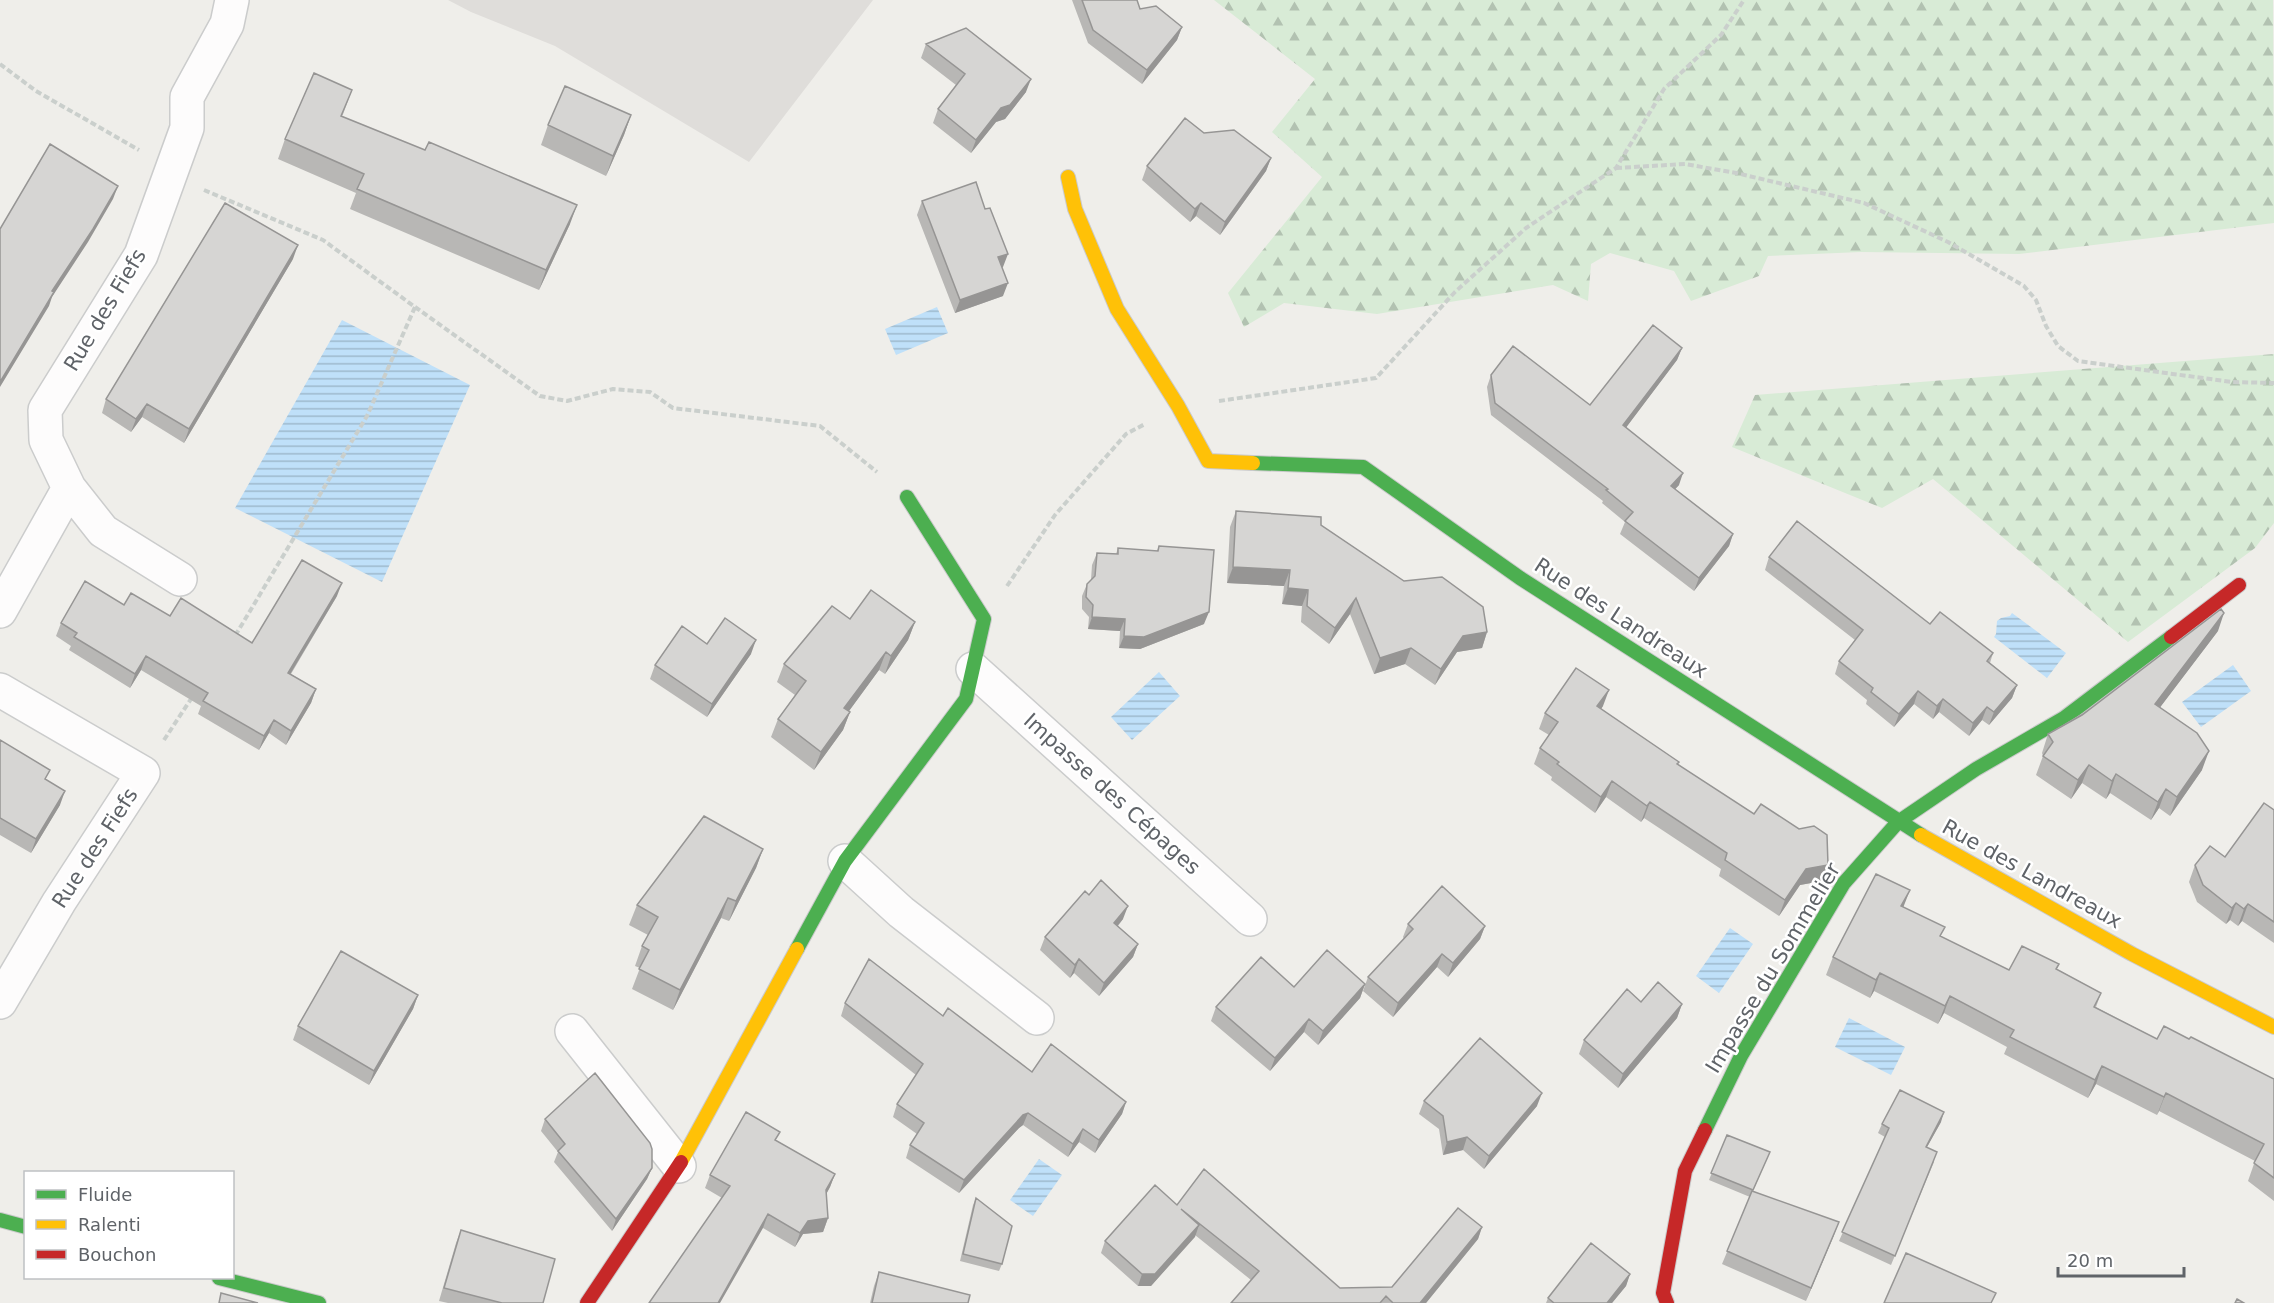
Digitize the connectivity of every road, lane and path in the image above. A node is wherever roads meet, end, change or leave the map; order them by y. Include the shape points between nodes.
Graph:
1 (232, 0) edge
2 (1744, 0) edge
3 (0, 64) edge
4 (1616, 168) junction
5 (170, 176) junction
6 (1068, 177) dead end
7 (415, 307) junction
8 (2274, 384) edge
9 (1179, 406) junction
10 (69, 488) junction
11 (907, 497) joint
12 (180, 579) dead end
13 (2239, 585) dead end
14 (0, 611) edge
15 (984, 619) junction
16 (233, 639) edge
17 (973, 669) junction
18 (197, 689) edge
19 (0, 690) edge
20 (142, 773) junction
21 (1898, 822) junction
22 (845, 861) junction
23 (1250, 919) dead end
24 (0, 1002) edge
25 (1037, 1018) dead end
26 (2274, 1027) edge
27 (572, 1031) dead end
28 (679, 1166) junction
29 (0, 1220) edge
30 (24, 1226) edge
31 (223, 1279) edge
32 (319, 1303) edge
33 (587, 1303) edge
34 (1667, 1303) edge

1 - 5 street, Rue des Fiefs via 227,24 187,97 188,128
2 - 4 path via 1721,35 1664,89
3 - 5 path via 36,91 132,144
4 - 8 path via 1685,164 1863,203 1948,242 2024,286 2036,300 2058,346 2078,361
4 - 9 path via 1526,228 1455,292 1376,378
5 - 7 path via 323,240
5 - 10 street, Rue des Fiefs via 141,255 45,410 46,440
6 - 9 street, Rue des Landreaux via 1075,209 1117,309
7 - 11 path via 540,396 567,400 614,388 650,392 673,408 820,426
7 - 16 path via 367,416
9 - 15 path via 1126,434 1054,515
9 - 21 street, Rue des Landreaux via 1208,461 1363,467 1520,578
10 - 12 street, Rue des Fiefs via 103,531
10 - 14 street
11 - 15 street
13 - 21 street, Impasse du Sommelier via 2064,718 1976,769
15 - 17 street
17 - 22 street via 966,699
17 - 23 street, Impasse des Cépages
18 - 20 path
19 - 20 street, Rue des Fiefs
20 - 24 street, Rue des Fiefs
21 - 26 street, Rue des Landreaux via 2132,954
21 - 34 street, Impasse du Sommelier via 1844,883 1741,1056 1685,1171 1663,1293
22 - 25 street via 901,912
22 - 28 street
27 - 28 street
28 - 33 street
29 - 30 street
31 - 32 street

